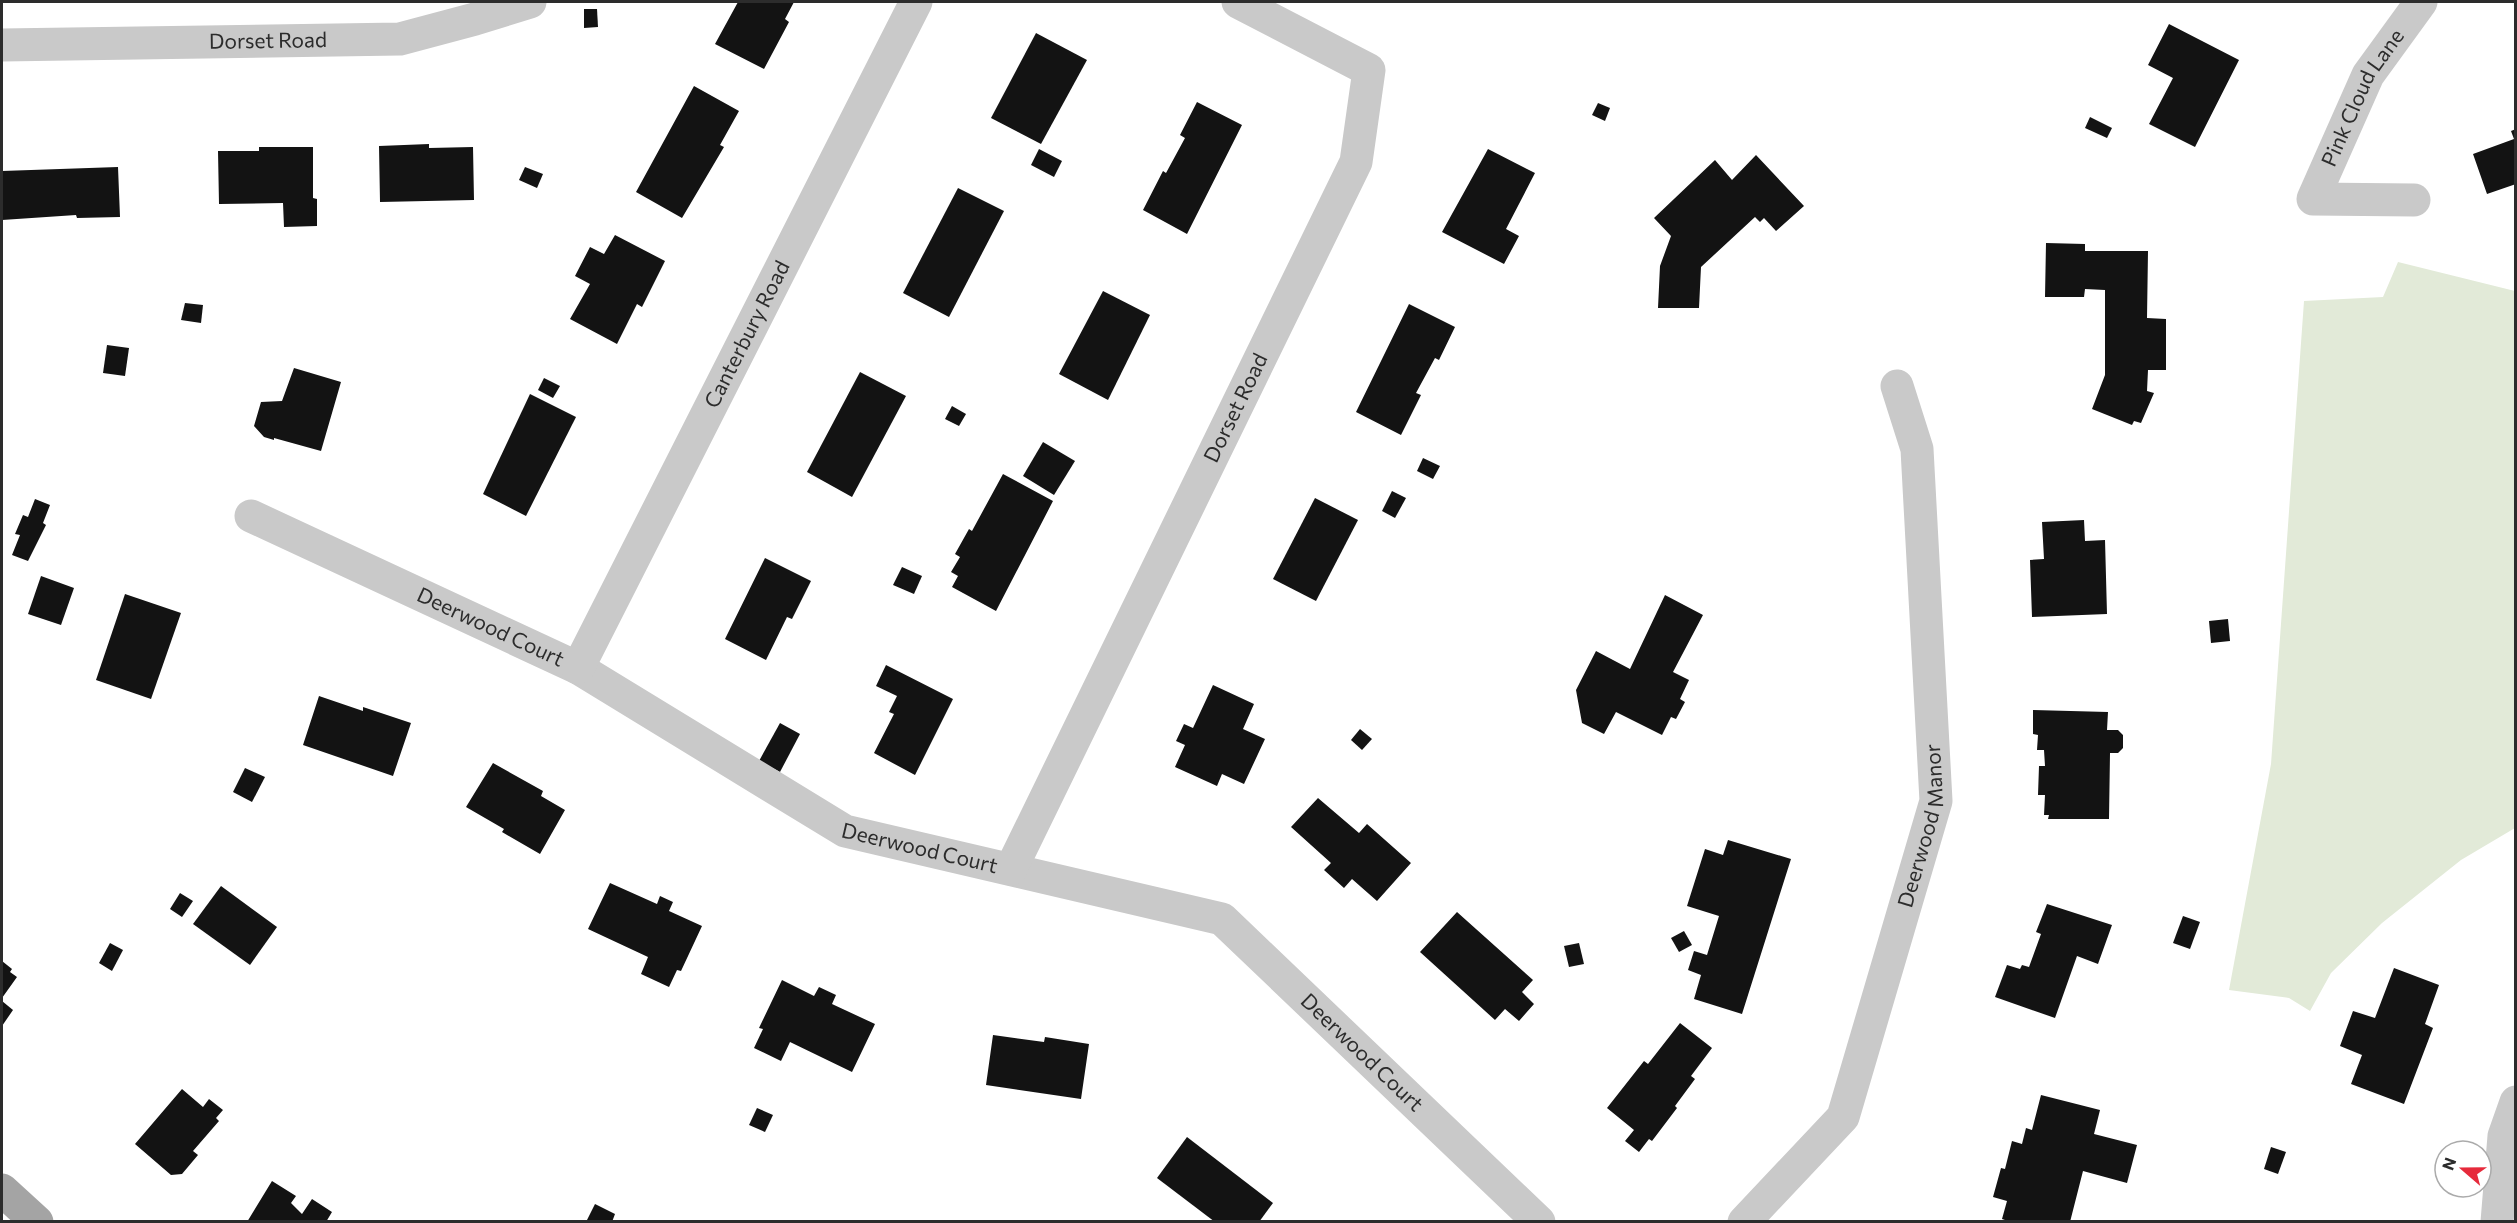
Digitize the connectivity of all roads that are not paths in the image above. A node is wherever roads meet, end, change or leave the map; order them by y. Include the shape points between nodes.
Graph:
1 (530, 2) edge
2 (916, 2) edge
3 (1238, 2) edge
4 (2421, 2) edge
5 (2, 45) edge
6 (2414, 200) dead end
7 (1897, 386) dead end
8 (251, 516) dead end
9 (578, 668) junction
10 (1011, 869) junction
11 (2516, 1102) edge
12 (2, 1190) edge
13 (37, 1221) edge
14 (1539, 1221) edge
15 (1744, 1221) edge
16 (2497, 1221) edge

1 - 5 street, Dorset Road via 400,39
2 - 9 street, Canterbury Road
3 - 10 street, Dorset Road via 1369,70 1356,162
4 - 6 street, Pink Cloud Lane via 2368,75 2313,199
7 - 15 street, Deerwood Manor via 1917,449 1936,801 1843,1117
8 - 9 street, Deerwood Court
9 - 10 street, Deerwood Court via 845,831
10 - 14 street, Deerwood Court via 1222,918
11 - 16 street via 2504,1136
12 - 13 main road

